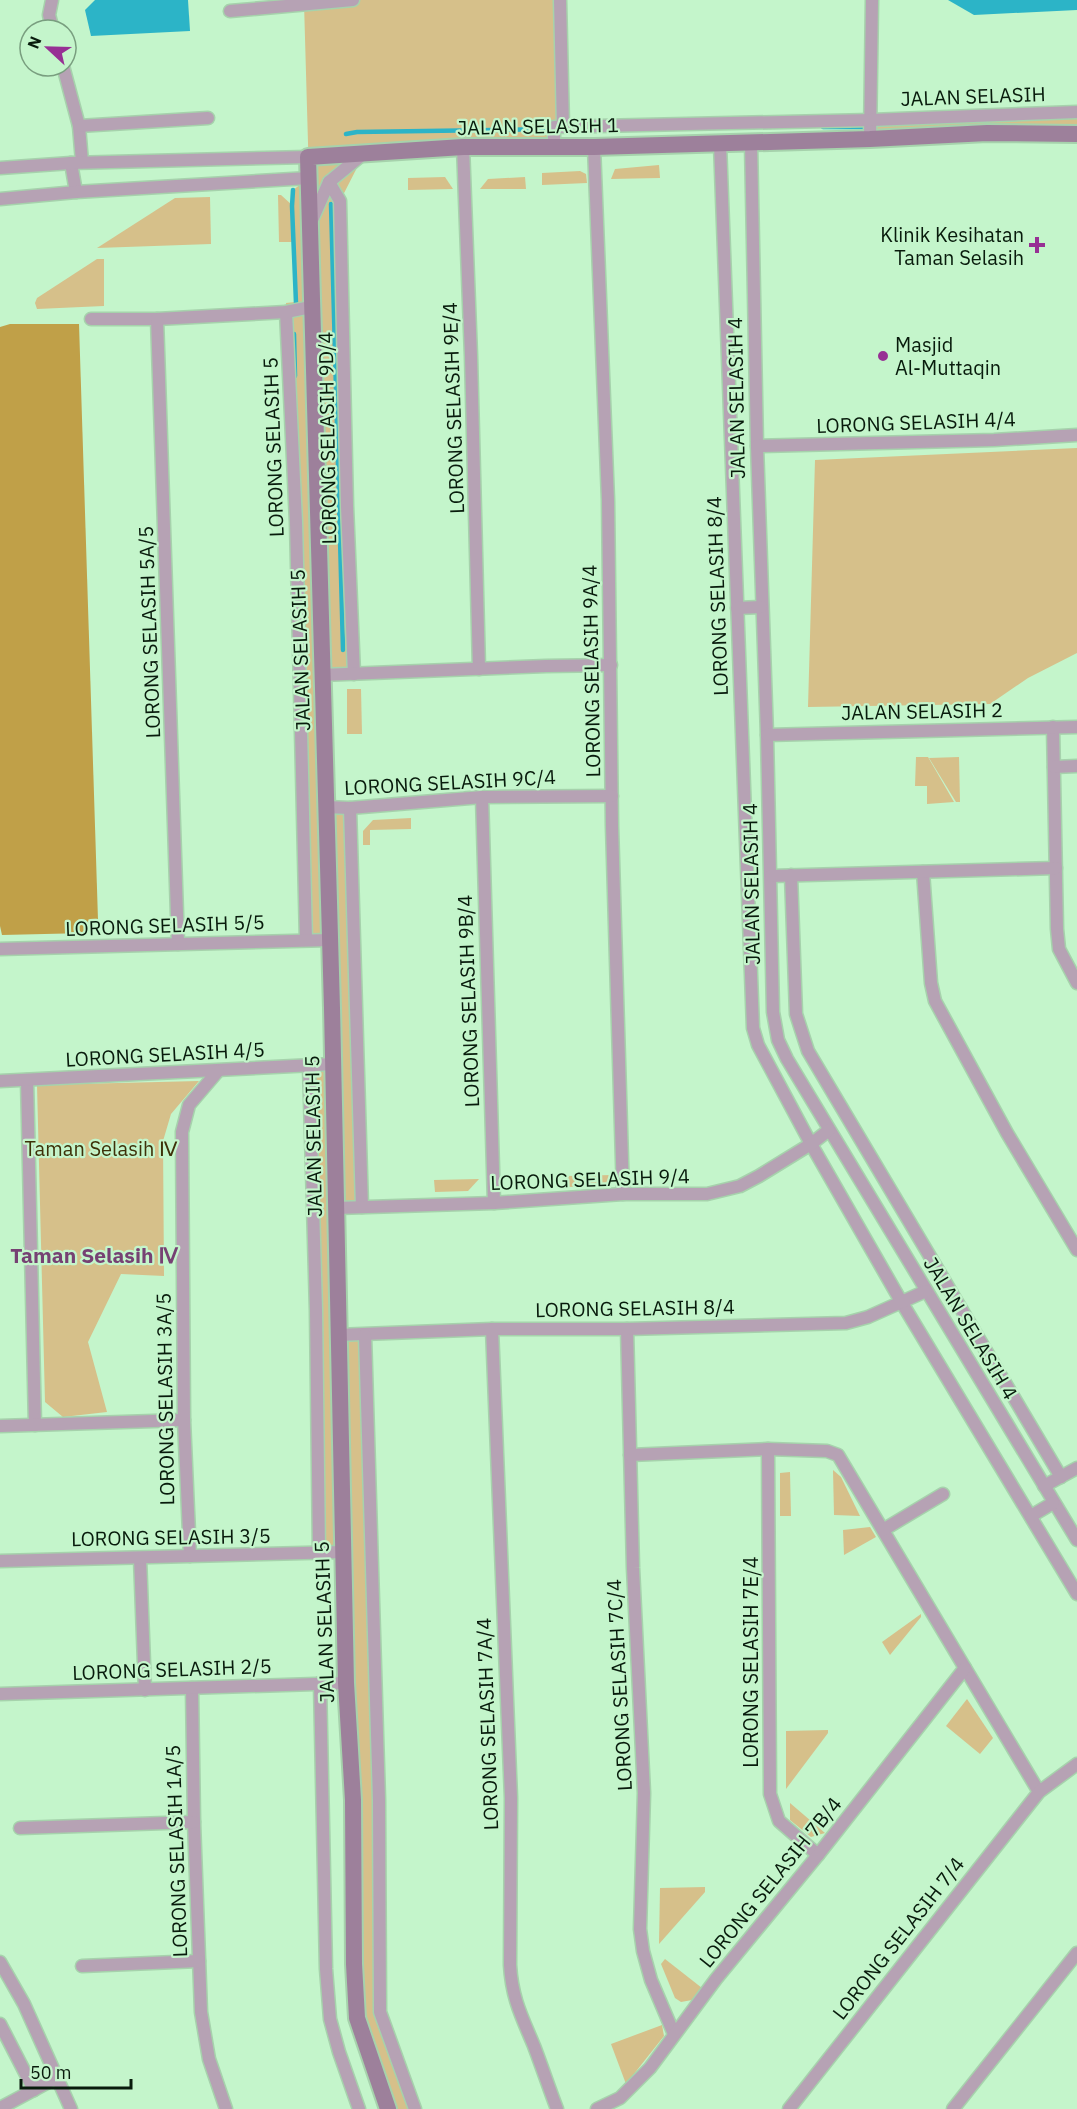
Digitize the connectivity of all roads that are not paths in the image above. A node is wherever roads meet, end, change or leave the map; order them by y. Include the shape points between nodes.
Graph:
1 (52, 0) edge
2 (343, 0) edge
3 (354, 0) edge
4 (560, 0) edge
5 (872, 0) edge
6 (230, 11) dead end
7 (50, 18) edge
8 (66, 78) edge
9 (1077, 112) edge
10 (208, 118) dead end
11 (871, 120) junction
12 (79, 126) junction
13 (563, 126) junction
14 (1077, 134) edge
15 (870, 139) junction
16 (751, 143) junction
17 (720, 144) junction
18 (462, 147) junction
19 (594, 147) junction
20 (554, 148) junction
21 (363, 154) junction
22 (308, 157) junction
23 (77, 163) junction
24 (0, 168) edge
25 (309, 178) junction
26 (329, 182) junction
27 (76, 192) junction
28 (0, 199) edge
29 (309, 231) junction
30 (311, 307) junction
31 (286, 312) junction
32 (157, 319) junction
33 (91, 320) dead end
34 (1077, 435) edge
35 (757, 446) junction
36 (761, 607) junction
37 (737, 608) junction
38 (611, 665) junction
39 (479, 669) junction
40 (354, 674) junction
41 (321, 675) junction
42 (1077, 727) edge
43 (1053, 728) junction
44 (767, 735) junction
45 (1077, 766) edge
46 (1054, 767) junction
47 (612, 796) junction
48 (482, 797) junction
49 (326, 807) junction
50 (350, 807) junction
51 (1056, 868) junction
52 (923, 872) junction
53 (791, 875) junction
54 (771, 876) junction
55 (306, 940) junction
56 (330, 940) junction
57 (178, 944) junction
58 (0, 949) edge
59 (1077, 983) edge
60 (333, 1064) junction
61 (309, 1066) junction
62 (218, 1071) junction
63 (27, 1080) junction
64 (0, 1081) edge
65 (829, 1130) junction
66 (811, 1144) junction
67 (623, 1194) junction
68 (494, 1203) junction
69 (362, 1207) junction
70 (336, 1208) junction
71 (1077, 1250) edge
72 (926, 1290) junction
73 (902, 1303) junction
74 (316, 1310) junction
75 (337, 1310) junction
76 (492, 1329) junction
77 (627, 1329) junction
78 (338, 1335) junction
79 (365, 1335) junction
80 (184, 1420) junction
81 (35, 1425) junction
82 (0, 1426) edge
83 (768, 1449) junction
84 (630, 1455) junction
85 (1077, 1468) edge
86 (1061, 1477) junction
87 (1044, 1486) junction
88 (943, 1494) dead end
89 (1053, 1503) junction
90 (1031, 1516) junction
91 (883, 1530) junction
92 (1077, 1540) edge
93 (343, 1552) junction
94 (319, 1553) junction
95 (190, 1556) junction
96 (140, 1558) junction
97 (0, 1561) edge
98 (1077, 1594) edge
99 (965, 1668) junction
100 (320, 1683) junction
101 (346, 1683) junction
102 (192, 1688) junction
103 (145, 1690) junction
104 (0, 1694) edge
105 (1077, 1764) edge
106 (1039, 1792) junction
107 (194, 1822) junction
108 (20, 1828) dead end
109 (818, 1855) junction
110 (1077, 1953) edge
111 (199, 1961) junction
112 (0, 1962) edge
113 (82, 1966) dead end
114 (0, 2024) edge
115 (674, 2034) junction
116 (58, 2077) junction
117 (34, 2090) junction
118 (0, 2108) edge
119 (71, 2109) edge
120 (226, 2109) edge
121 (359, 2109) edge
122 (388, 2109) edge
123 (414, 2109) edge
124 (556, 2109) edge
125 (597, 2109) edge
126 (789, 2109) edge
127 (953, 2109) edge

1 - 7 street
2 - 3 street
2 - 6 street
4 - 13 street
5 - 11 street
8 - 12 street
9 - 11 street, JALAN SELASIH
10 - 12 street
11 - 13 street, JALAN SELASIH
11 - 15 street
12 - 23 street
13 - 20 street via 554,127
14 - 15 street, JALAN SELASIH 1 via 987,133
15 - 16 street, JALAN SELASIH 1
16 - 17 street, JALAN SELASIH 1
16 - 35 street, JALAN SELASIH 4
17 - 19 street, JALAN SELASIH 1
17 - 37 street, LORONG SELASIH 8/4
18 - 20 street, JALAN SELASIH 1
18 - 21 street, JALAN SELASIH 1
18 - 39 street, LORONG SELASIH 9E/4
19 - 20 street, JALAN SELASIH 1
19 - 38 street, LORONG SELASIH 9A/4
21 - 22 street, JALAN SELASIH 1
21 - 26 street
22 - 23 street, JALAN SELASIH 1
22 - 25 street, JALAN SELASIH 5
23 - 24 street, JALAN SELASIH 1
23 - 27 street
25 - 27 street
25 - 29 street, JALAN SELASIH 5
26 - 29 street
26 - 40 street, LORONG SELASIH 9D/4 via 340,201
27 - 28 street
29 - 30 street, JALAN SELASIH 5
30 - 31 street
30 - 41 street, JALAN SELASIH 5
31 - 32 street
31 - 55 street, LORONG SELASIH 5 via 296,522
32 - 33 street
32 - 57 street, LORONG SELASIH 5A/5
34 - 35 street, LORONG SELASIH 4/4
35 - 36 street, JALAN SELASIH 4
36 - 37 street
36 - 44 street, JALAN SELASIH 4
37 - 66 street, LORONG SELASIH 8/4 via 753,1028 758,1045
38 - 39 street
38 - 47 street, LORONG SELASIH 9A/4
39 - 40 street
40 - 41 street
41 - 49 street, JALAN SELASIH 5
42 - 43 street, JALAN SELASIH 2
43 - 44 street, JALAN SELASIH 2
43 - 46 street
44 - 54 street, JALAN SELASIH 4
45 - 46 street
46 - 51 street
47 - 48 street, LORONG SELASIH 9C/4
47 - 67 street, LORONG SELASIH 9A/4
48 - 50 street, LORONG SELASIH 9C/4
48 - 68 street, LORONG SELASIH 9B/4
49 - 50 street, LORONG SELASIH 9C/4
49 - 56 street, JALAN SELASIH 5
50 - 69 street
51 - 52 street
51 - 59 street via 1059,950
52 - 53 street
52 - 71 street via 934,1001
53 - 54 street
53 - 86 street via 796,1014 808,1051
54 - 65 street, JALAN SELASIH 4 via 773,1012 778,1040
55 - 56 street, LORONG SELASIH 5/5
55 - 57 street, LORONG SELASIH 5/5
56 - 60 street, JALAN SELASIH 5
57 - 58 street, LORONG SELASIH 5/5
60 - 61 street, LORONG SELASIH 4/5
60 - 70 street, JALAN SELASIH 5
61 - 62 street, LORONG SELASIH 4/5
61 - 74 street, JALAN SELASIH 5
62 - 63 street, LORONG SELASIH 4/5
62 - 80 street, LORONG SELASIH 3A/5 via 189,1105 182,1132
63 - 64 street, LORONG SELASIH 4/5
63 - 81 street
65 - 66 street, LORONG SELASIH 9/4
65 - 72 street, JALAN SELASIH 4
66 - 67 street, LORONG SELASIH 9/4 via 759,1176 727,1190 707,1194
66 - 73 street, LORONG SELASIH 8/4
67 - 68 street, LORONG SELASIH 9/4
68 - 69 street, LORONG SELASIH 9/4
69 - 70 street, LORONG SELASIH 9/4
70 - 75 street, JALAN SELASIH 5
72 - 73 street, LORONG SELASIH 8/4
72 - 87 street, JALAN SELASIH 4
73 - 77 street, LORONG SELASIH 8/4 via 846,1323
73 - 90 street, LORONG SELASIH 8/4
74 - 75 street
74 - 94 street, JALAN SELASIH 5
75 - 78 street, JALAN SELASIH 5
76 - 77 street, LORONG SELASIH 8/4
76 - 79 street, LORONG SELASIH 8/4
76 - 124 street, LORONG SELASIH 7A/4 via 511,1798 511,1985
77 - 84 street, LORONG SELASIH 7C/4
78 - 79 street, LORONG SELASIH 8/4
78 - 93 street, JALAN SELASIH 5
79 - 123 street via 379,1800 380,2012
80 - 81 street
80 - 95 street, LORONG SELASIH 3A/5
81 - 82 street
83 - 84 street
83 - 91 street via 827,1451 838,1455
83 - 109 street, LORONG SELASIH 7E/4 via 770,1794 779,1821
84 - 115 street, LORONG SELASIH 7C/4 via 644,1793 640,1929 651,1980
85 - 86 street
86 - 87 street
87 - 89 street, JALAN SELASIH 4
88 - 91 street
89 - 90 street
89 - 92 street, JALAN SELASIH 4
90 - 98 street, LORONG SELASIH 8/4
91 - 99 street
93 - 94 street, LORONG SELASIH 3/5
93 - 101 street, JALAN SELASIH 5
94 - 95 street, LORONG SELASIH 3/5
95 - 96 street, LORONG SELASIH 3/5
96 - 97 street, LORONG SELASIH 3/5
96 - 103 street
99 - 106 street
99 - 109 street, LORONG SELASIH 7B/4
100 - 101 street, LORONG SELASIH 2/5
100 - 102 street, LORONG SELASIH 2/5
100 - 121 street, JALAN SELASIH 5 via 330,2019
101 - 122 street, JALAN SELASIH 5 via 353,1800 357,2018
102 - 103 street, LORONG SELASIH 2/5
102 - 107 street, LORONG SELASIH 1A/5
103 - 104 street, LORONG SELASIH 2/5
105 - 106 street, LORONG SELASIH 7/4
106 - 126 street, LORONG SELASIH 7/4
107 - 108 street
107 - 111 street, LORONG SELASIH 1A/5
109 - 115 street, LORONG SELASIH 7B/4
110 - 127 street
111 - 113 street
111 - 120 street, LORONG SELASIH 1A/5 via 201,2012 209,2059
112 - 116 street
114 - 117 street
115 - 125 street, LORONG SELASIH 7B/4 via 634,2085 620,2098
116 - 117 street
116 - 119 street
117 - 118 street

